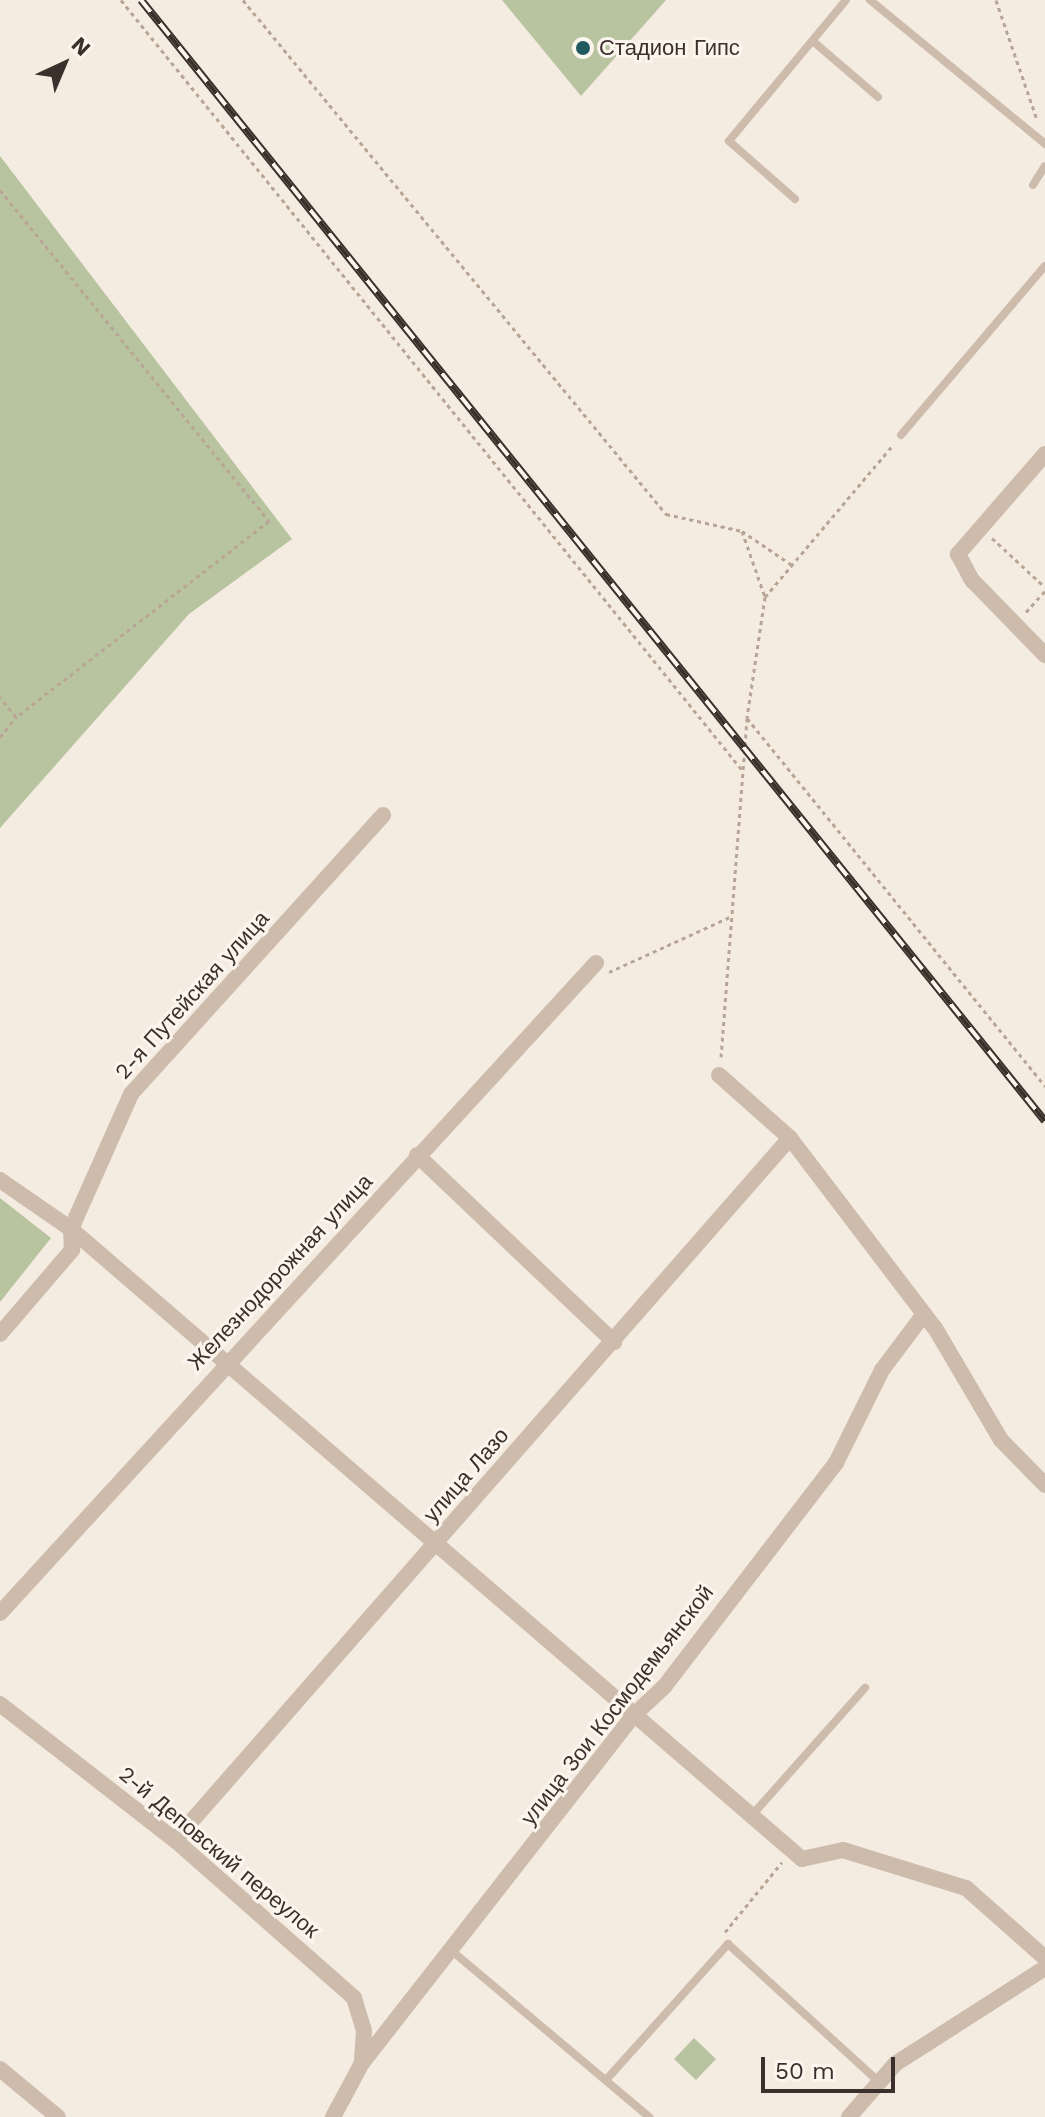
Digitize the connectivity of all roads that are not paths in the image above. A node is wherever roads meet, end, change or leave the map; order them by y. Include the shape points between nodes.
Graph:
1 (846, 0) edge
2 (870, 0) edge
3 (815, 43) junction
4 (878, 97) dead end
5 (1045, 144) edge
6 (1045, 166) edge
7 (1033, 185) dead end
8 (795, 199) dead end
9 (1045, 266) edge
10 (901, 435) road end
11 (1045, 454) edge
12 (1045, 655) edge
13 (383, 815) dead end
14 (596, 963) road end
15 (719, 1075) road end
16 (790, 1138) junction
17 (417, 1155) junction
18 (0, 1180) edge
19 (71, 1229) junction
20 (924, 1314) junction
21 (0, 1334) edge
22 (614, 1342) junction
23 (227, 1363) junction
24 (1045, 1485) edge
25 (436, 1543) junction
26 (0, 1613) edge
27 (865, 1688) dead end
28 (0, 1704) edge
29 (635, 1714) junction
30 (753, 1814) junction
31 (175, 1840) junction
32 (452, 1951) junction
33 (1045, 1958) edge
34 (1045, 1968) edge
35 (362, 2063) junction
36 (0, 2069) edge
37 (606, 2080) junction
38 (879, 2082) junction
39 (58, 2117) edge
40 (333, 2117) edge
41 (649, 2117) edge
42 (849, 2117) edge

1 - 3 lane
2 - 5 lane
3 - 4 lane
3 - 8 lane via 729,141
6 - 7 lane
9 - 10 lane
11 - 12 street via 958,554 972,580
13 - 19 street, 2-я Путейская улица via 131,1094
14 - 17 street, Железнодорожная улица
15 - 16 street
16 - 20 street
16 - 22 street, улица Лазо
17 - 22 street
17 - 23 street, Железнодорожная улица
18 - 19 street
19 - 21 street, 2-я Путейская улица via 72,1250
19 - 23 street
20 - 24 street via 1001,1440
20 - 29 street, улица Зои Космодемьянской via 882,1370 836,1463 664,1687
22 - 25 street, улица Лазо
23 - 25 street
23 - 26 street, Железнодорожная улица
25 - 29 street
25 - 31 street, улица Лазо
27 - 30 lane
28 - 31 street, 2-й Деповский переулок
29 - 30 street
29 - 32 street, улица Зои Космодемьянской
30 - 33 street via 802,1859 843,1850 966,1888
31 - 35 street, 2-й Деповский переулок via 354,1998 364,2031
32 - 35 street, улица Зои Космодемьянской
32 - 37 lane
34 - 38 street via 895,2064
35 - 40 street, улица Зои Космодемьянской
36 - 39 street
37 - 38 lane via 728,1944
37 - 41 lane
38 - 42 street

